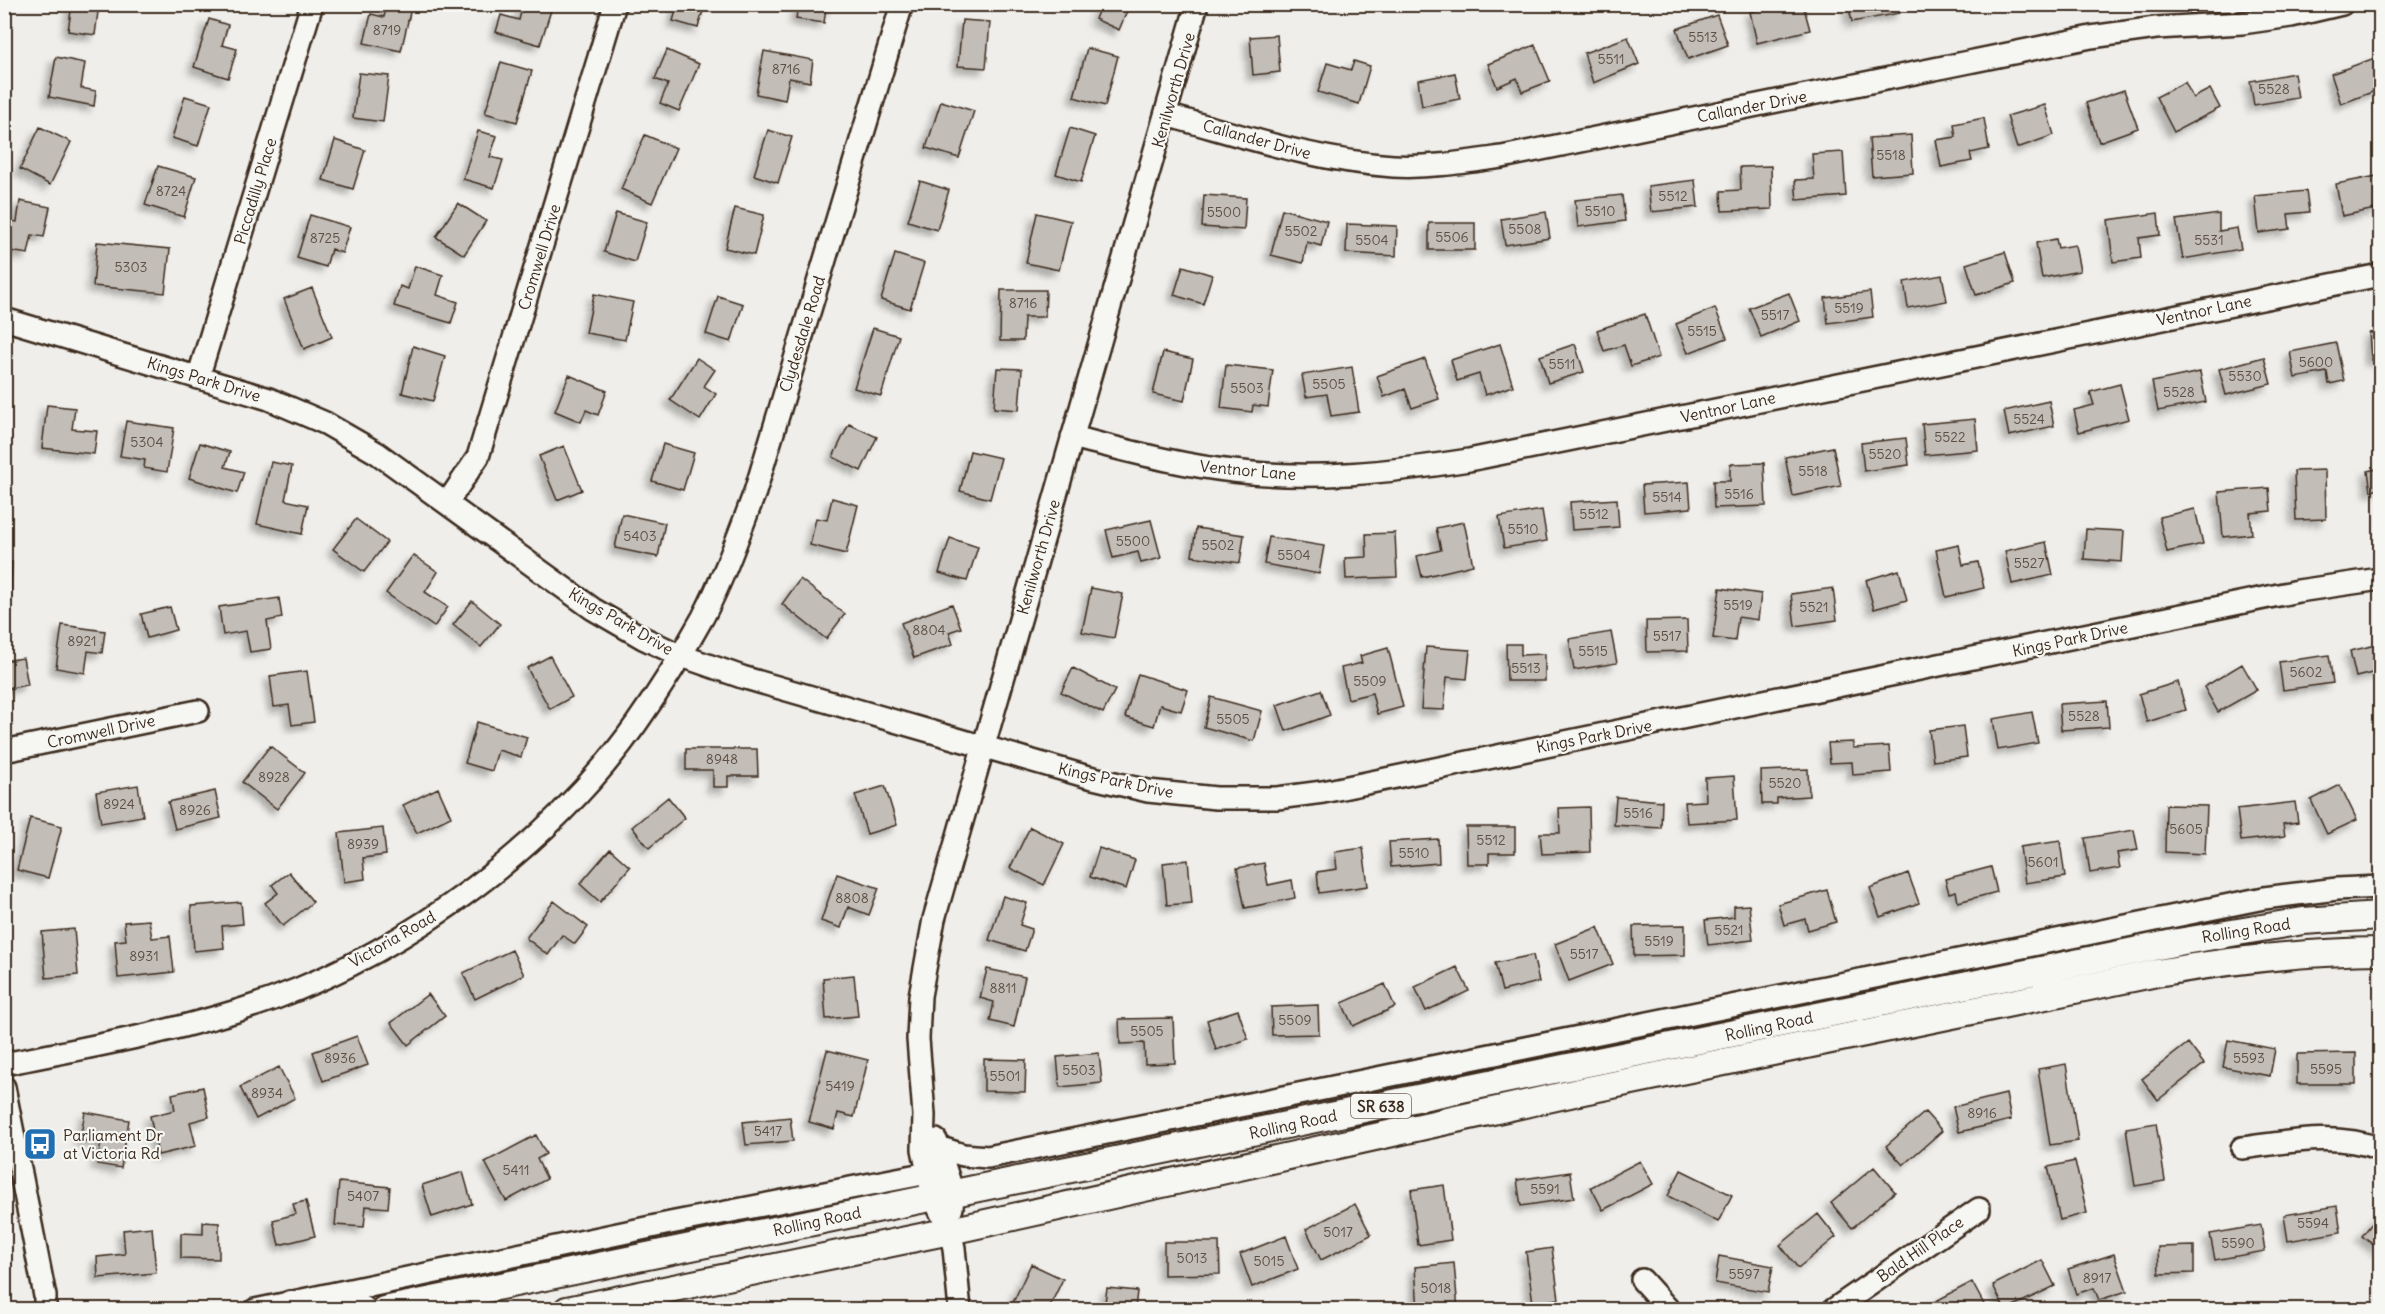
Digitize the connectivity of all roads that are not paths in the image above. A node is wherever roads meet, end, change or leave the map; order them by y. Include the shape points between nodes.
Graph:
1 (312, 4) edge
2 (615, 4) edge
3 (902, 4) edge
4 (1197, 4) edge
5 (2342, 4) edge
6 (1166, 115) junction
7 (2380, 275) edge
8 (4, 319) edge
9 (198, 378) junction
10 (1072, 437) junction
11 (447, 503) junction
12 (2380, 579) edge
13 (679, 655) junction
14 (198, 711) dead end
15 (983, 746) junction
16 (4, 751) edge
17 (2380, 887) edge
18 (2380, 916) edge
19 (2380, 951) edge
20 (4, 1064) edge
21 (4, 1087) edge
22 (924, 1115) junction
23 (940, 1148) junction
24 (2242, 1149) dead end
25 (2380, 1149) edge
26 (938, 1188) junction
27 (1979, 1209) dead end
28 (950, 1231) junction
29 (1642, 1280) dead end
30 (290, 1304) junction
31 (48, 1305) edge
32 (255, 1310) edge
33 (363, 1310) edge
34 (384, 1310) edge
35 (567, 1310) edge
36 (960, 1310) edge
37 (1669, 1310) edge
38 (1833, 1310) edge

1 - 9 street, Piccadilly Place
2 - 11 street, Cromwell Drive via 478,457
3 - 13 street, Clydesdale Road via 755,492 710,602
4 - 6 street, Kenilworth Drive
5 - 6 street, Callander Drive via 2242,23 2091,37 1502,157 1446,165 1394,166 1333,159
6 - 10 street, Kenilworth Drive
7 - 10 street, Ventnor Lane via 1469,460 1387,472 1301,476 1234,472 1178,463
8 - 9 street, Kings Park Drive
9 - 11 street, Kings Park Drive via 269,399 325,423 377,453
10 - 15 street, Kenilworth Drive
11 - 13 street, Kings Park Drive via 593,609
12 - 15 street, Kings Park Drive via 2298,591 1323,792 1277,798 1216,798 1148,791
13 - 15 street, Kings Park Drive via 742,677
13 - 20 street, Victoria Road via 636,724 570,802 492,873 403,935 319,979 231,1013 153,1034
14 - 16 street, Cromwell Drive
15 - 22 street, Kenilworth Drive via 925,961 918,1039
17 - 23 street, Rolling Road via 2264,898 988,1157
18 - 26 main road, Rolling Road / SR 638 via 2303,921 2178,942
19 - 28 main road, Rolling Road / SR 638 via 2249,958 2157,973 1571,1093
21 - 31 street
22 - 23 street, Kenilworth Drive
22 - 26 street, Kenilworth Drive via 923,1149
23 - 26 street, Kenilworth Drive
24 - 25 street via 2331,1139
26 - 28 street, Kenilworth Drive
26 - 30 street, Rolling Road via 611,1236
26 - 34 main road, Rolling Road / SR 638
27 - 38 street, Bald Hill Place
28 - 35 main road, Rolling Road / SR 638
28 - 36 street, Kenilworth Drive
29 - 37 street
30 - 32 street, Rolling Road
30 - 33 main road

